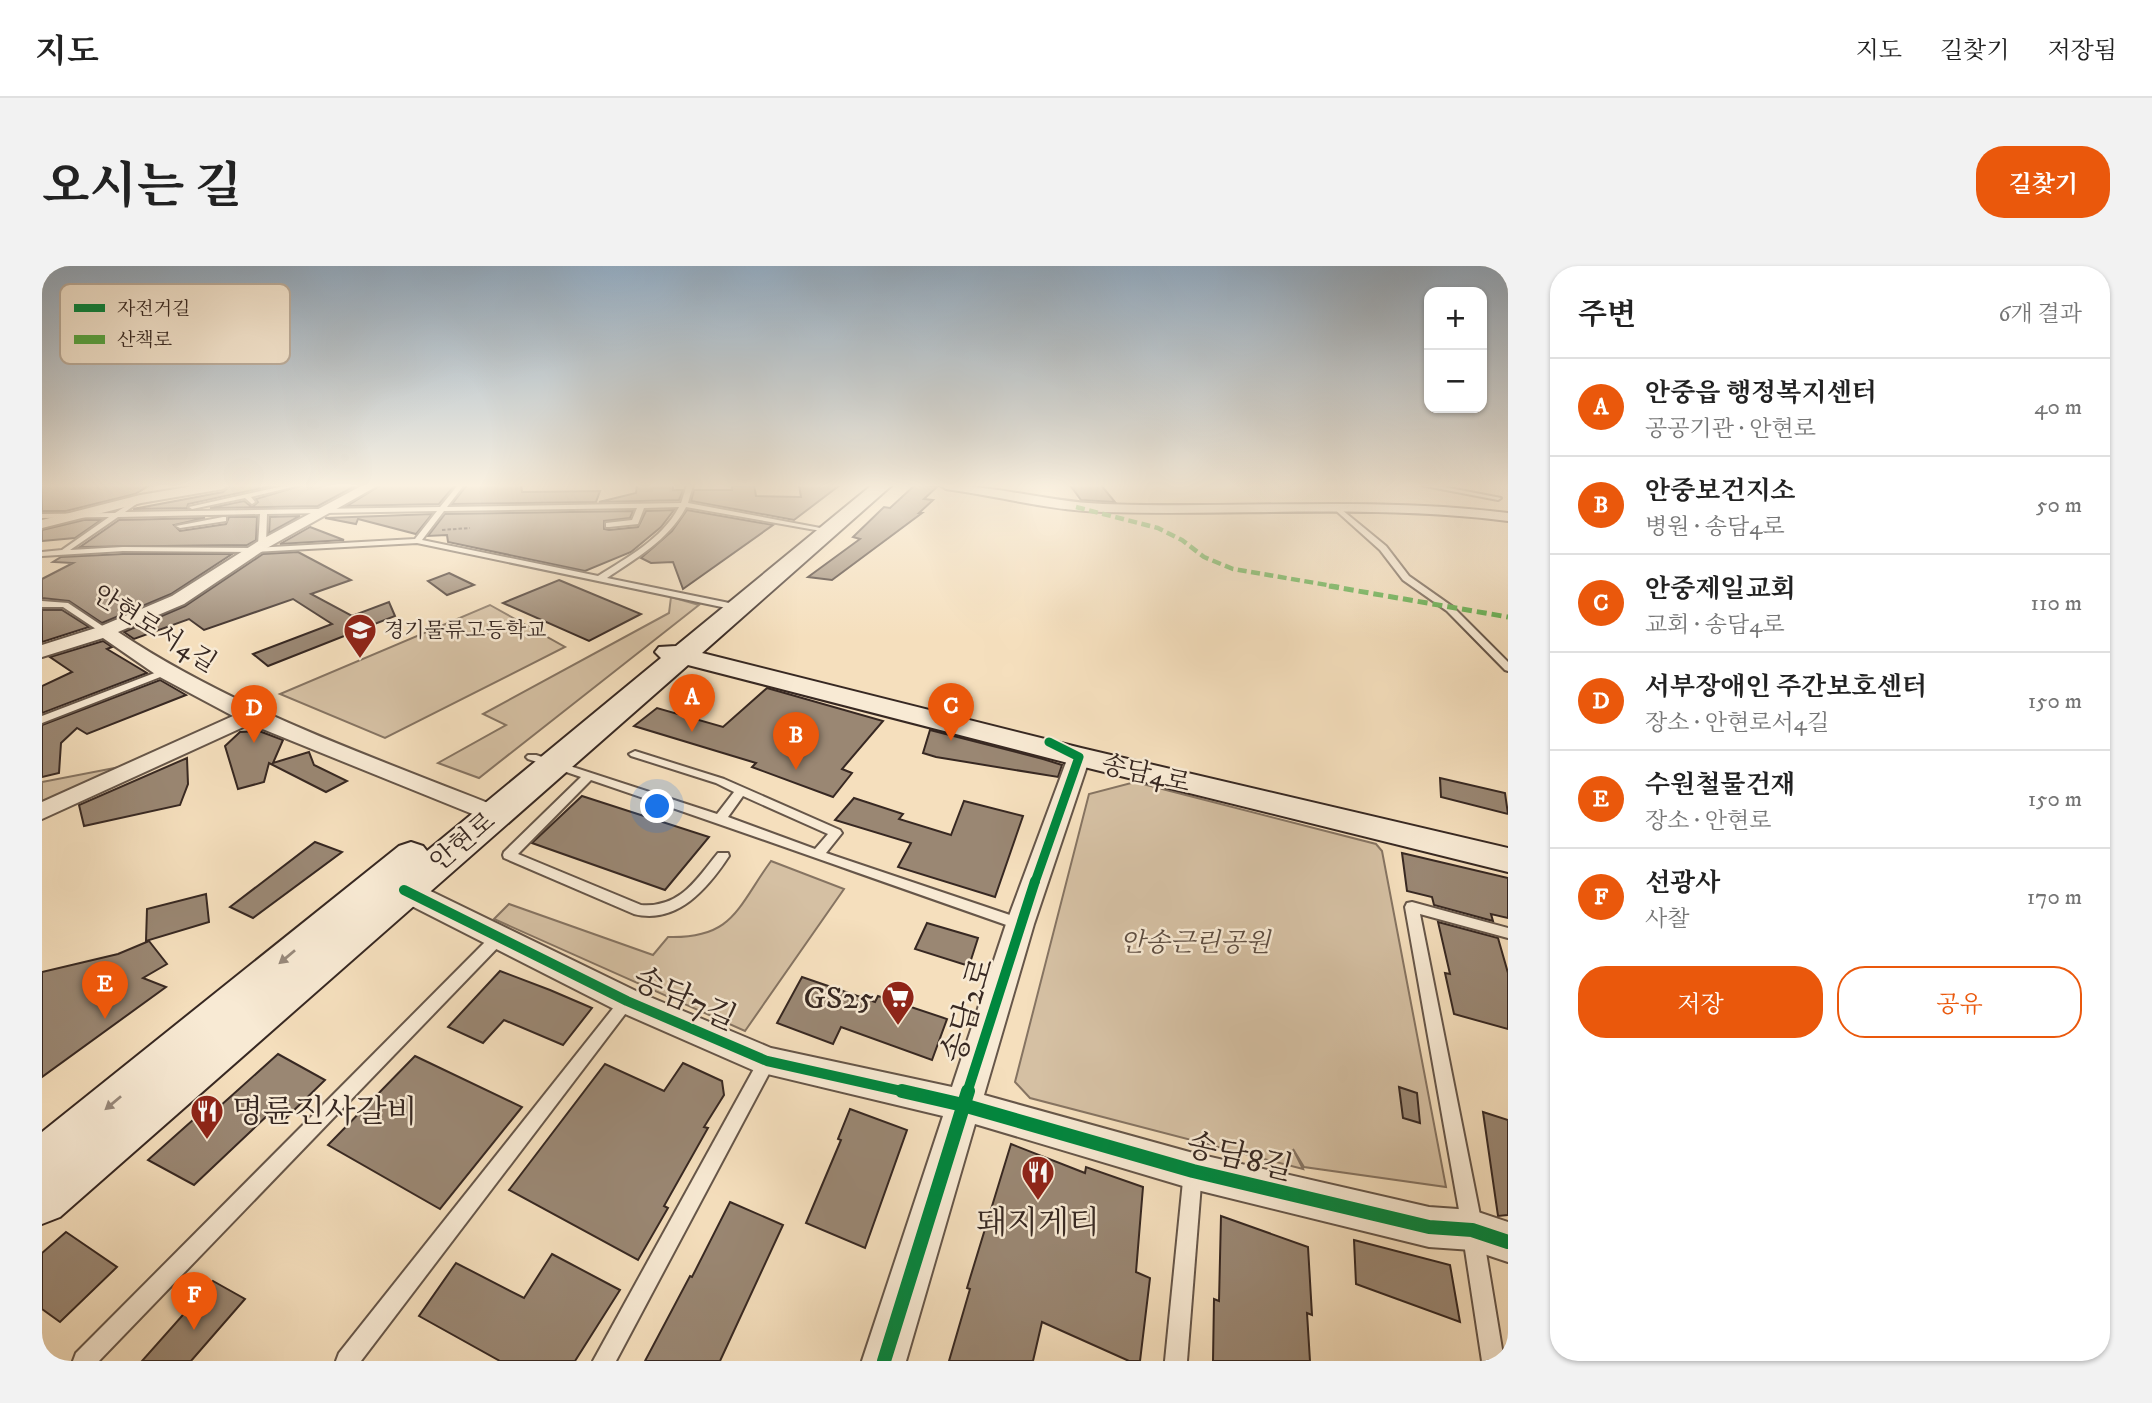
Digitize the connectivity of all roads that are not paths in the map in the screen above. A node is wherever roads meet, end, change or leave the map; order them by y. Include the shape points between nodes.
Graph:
1 (86, 536) edge
2 (260, 536) edge
3 (280, 536) edge
4 (421, 536) edge
5 (660, 536) edge
6 (813, 536) edge
7 (1369, 536) edge
8 (417, 541) junction
9 (166, 547) dead end
10 (258, 548) junction
11 (64, 550) junction
12 (177, 550) junction
13 (42, 554) edge
14 (42, 562) edge
15 (598, 580) junction
16 (42, 604) edge
17 (728, 605) junction
18 (105, 631) junction
19 (677, 649) junction
20 (42, 651) edge
21 (1508, 667) edge
22 (165, 672) junction
23 (250, 716) junction
24 (42, 720) edge
25 (635, 754) dead end
26 (1079, 757) junction
27 (544, 760) junction
28 (589, 776) junction
29 (741, 791) junction
30 (42, 811) edge
31 (482, 811) junction
32 (720, 819) junction
33 (1508, 849) edge
34 (817, 855) junction
35 (723, 856) dead end
36 (1508, 860) edge
37 (404, 890) junction
38 (1020, 924) junction
39 (1508, 933) edge
40 (500, 936) junction
41 (628, 1001) junction
42 (767, 1061) junction
43 (963, 1105) junction
44 (42, 1163) edge
45 (1193, 1171) junction
46 (42, 1199) edge
47 (1472, 1230) junction
48 (1508, 1242) edge
49 (84, 1361) edge
50 (347, 1361) edge
51 (604, 1361) edge
52 (884, 1361) edge
53 (1176, 1361) edge
54 (1493, 1361) edge

1 - 11 lane
2 - 10 lane
3 - 10 street
4 - 8 lane
5 - 15 lane
6 - 17 main road, 안현로
7 - 21 lane via 1406,579 1450,609
8 - 10 lane
8 - 15 lane
9 - 12 lane
10 - 12 lane
10 - 18 street via 178,600
11 - 12 lane
11 - 13 lane
11 - 14 lane
15 - 17 lane
16 - 18 lane, 안현로서4길 via 65,606
17 - 19 main road, 안현로
18 - 20 street
18 - 22 street, 안현로서4길
19 - 26 main road, 송담4로
19 - 27 main road, 안현로
19 - 33 main road, 송담4로
22 - 23 street, 안현로서4길
22 - 24 lane
23 - 30 street
23 - 31 street, 안현로서4길
25 - 29 lane
26 - 36 main road, 송담4로
26 - 38 street, 송담2로
27 - 28 lane
27 - 31 main road, 안현로
28 - 32 lane
28 - 35 lane via 509,855 653,913 680,905
29 - 32 lane
29 - 34 lane via 836,833
31 - 37 main road, 안현로
31 -> 44 main road, 안현로
32 - 34 lane
34 - 38 lane
37 - 40 street, 송담7길
37 - 46 main road, 안현로
38 - 43 street, 송담2로
39 - 47 lane via 1412,907
40 - 41 street, 송담7길
40 - 49 lane
41 - 42 street, 송담7길
41 - 50 lane, 송담7길
42 - 43 street, 송담7길
42 - 51 lane
43 - 45 street, 송담8길
43 - 52 street, 송담2로
45 - 47 street, 송담8길 via 1429,1227
45 - 53 lane, 송담8길
47 - 48 street, 송담8길
47 - 54 lane

